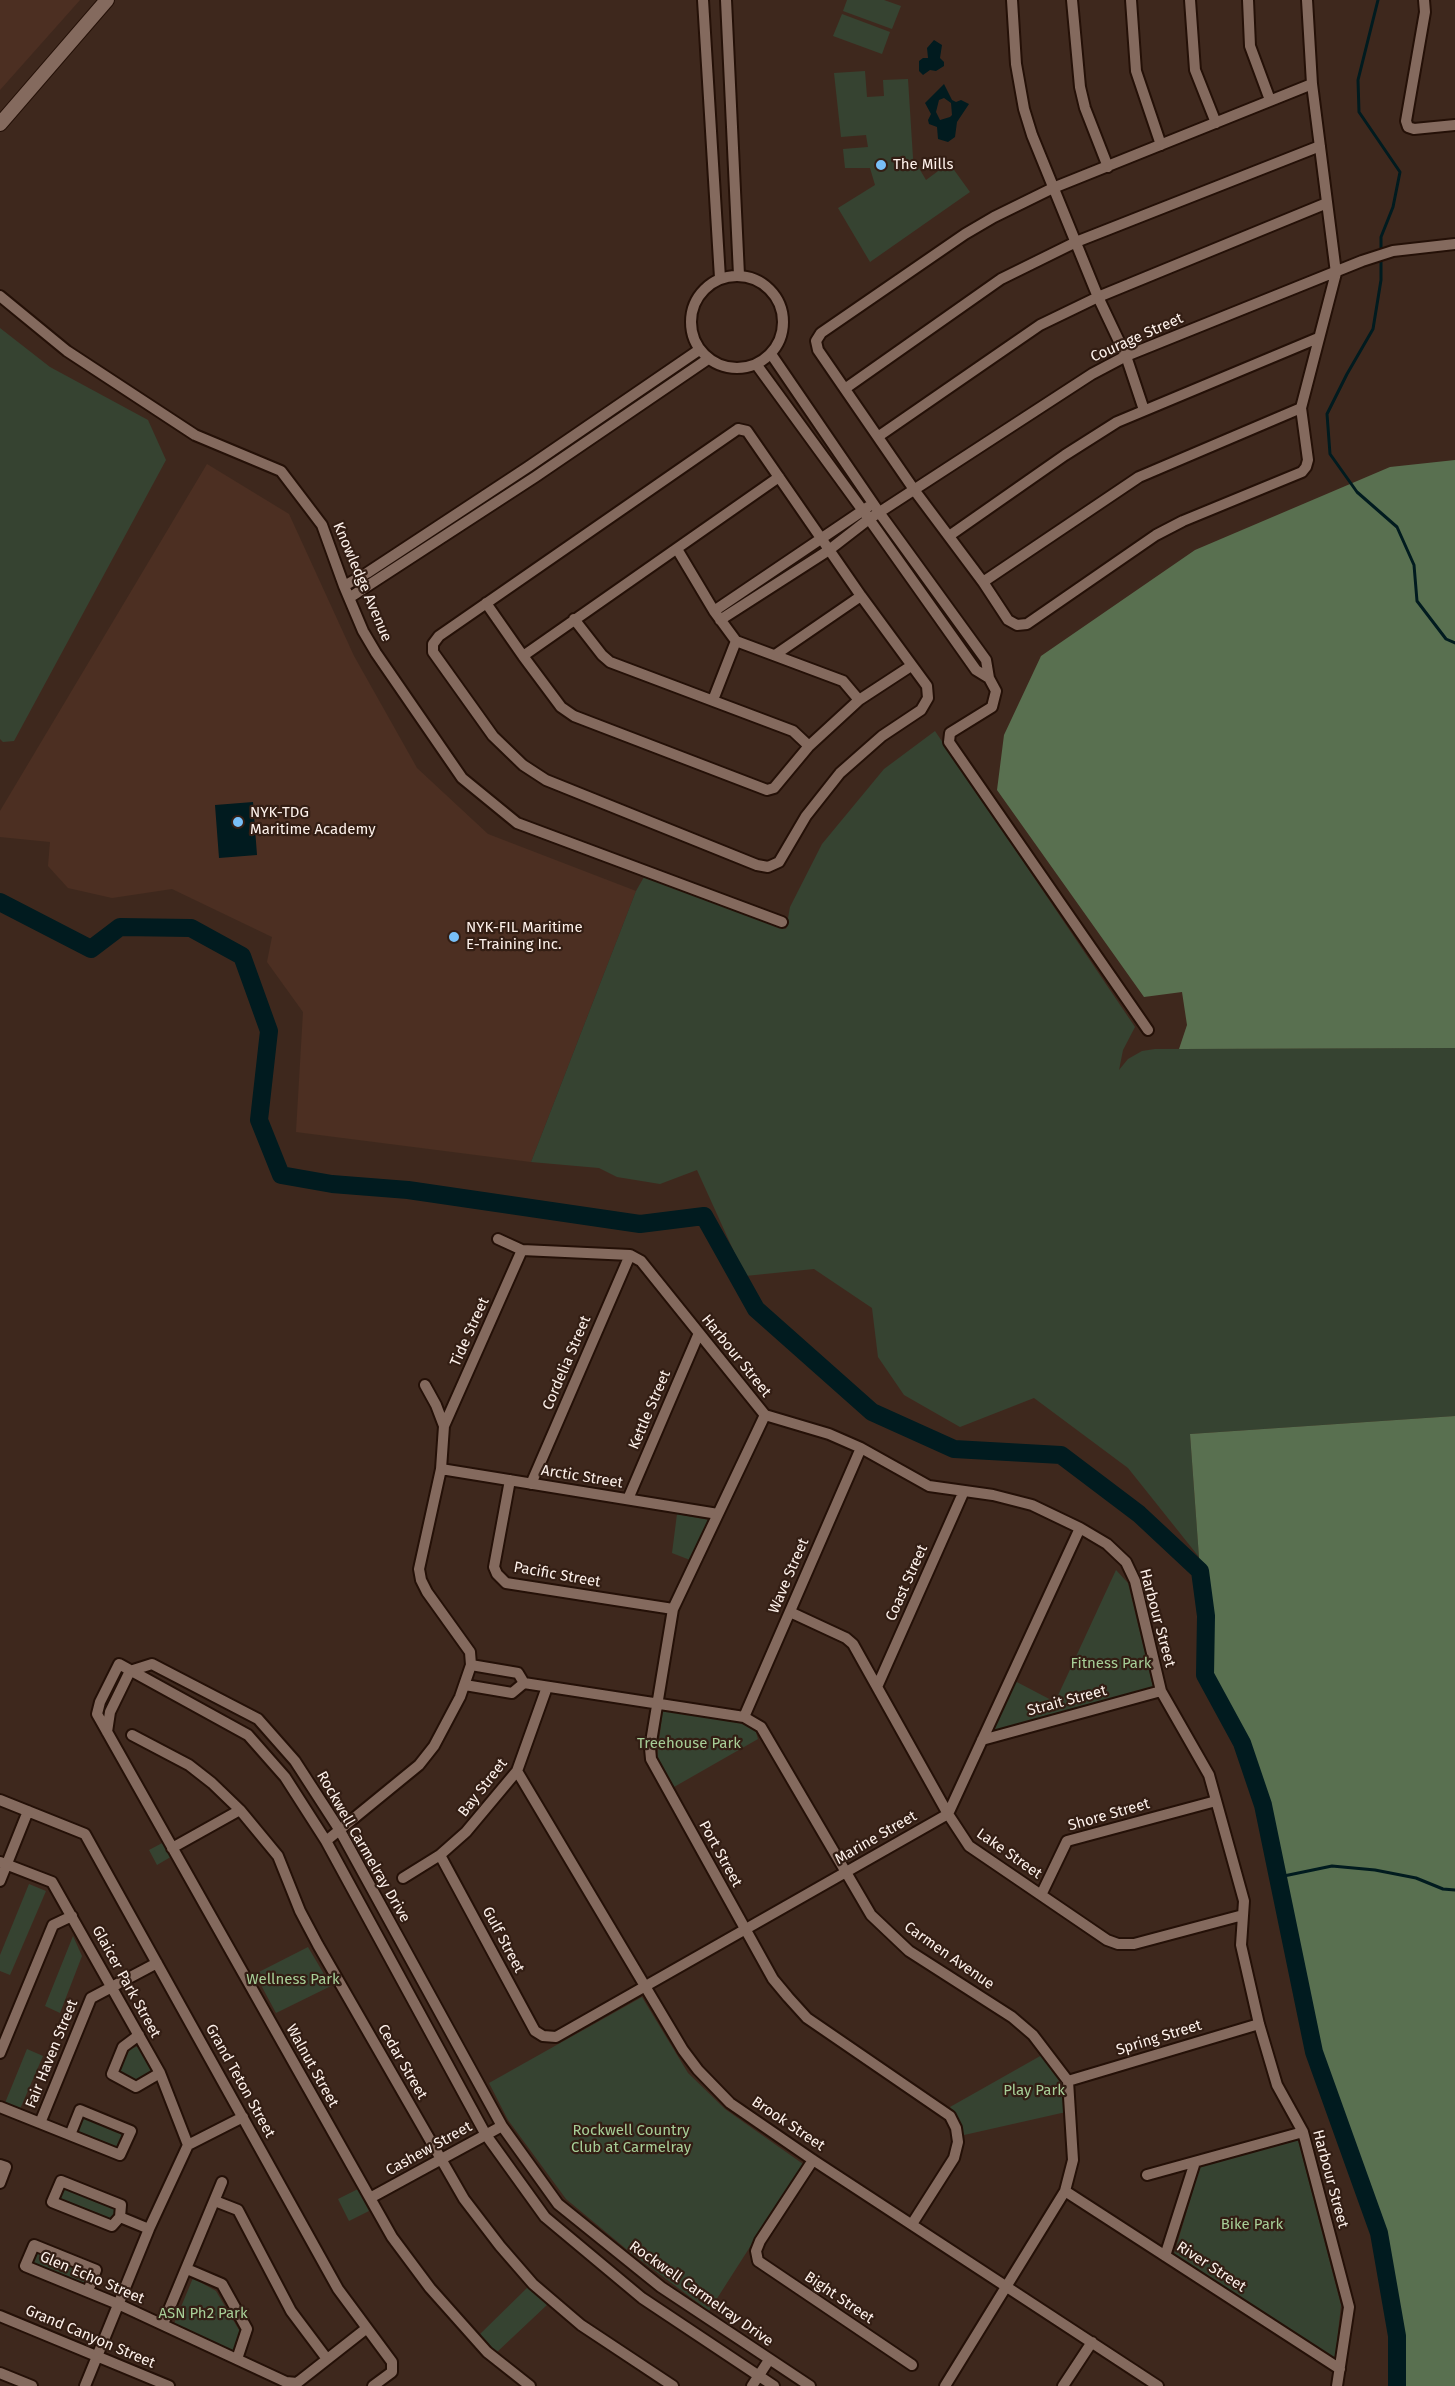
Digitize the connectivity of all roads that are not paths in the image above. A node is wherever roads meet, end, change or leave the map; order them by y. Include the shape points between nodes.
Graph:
1 (106, 0) edge
2 (703, 0) edge
3 (726, 0) edge
4 (1012, 0) edge
5 (1072, 0) edge
6 (1131, 0) edge
7 (1190, 0) edge
8 (1248, 0) edge
9 (1307, 0) edge
10 (1424, 0) edge
11 (1312, 84) junction
12 (1270, 100) junction
13 (730, 110) junction
14 (710, 112) junction
15 (1216, 123) junction
16 (0, 124) edge
17 (1455, 125) edge
18 (1161, 145) junction
19 (1320, 146) junction
20 (732, 151) junction
21 (712, 152) junction
22 (1108, 167) junction
23 (1053, 189) junction
24 (1327, 203) junction
25 (1076, 242) junction
26 (1455, 244) edge
27 (1336, 273) junction
28 (739, 275) junction
29 (720, 278) junction
30 (0, 296) edge
31 (1098, 297) junction
32 (1318, 338) junction
33 (699, 350) junction
34 (771, 354) junction
35 (1125, 356) junction
36 (708, 359) junction
37 (756, 364) junction
38 (846, 388) junction
39 (1301, 408) junction
40 (1144, 410) junction
41 (879, 436) junction
42 (779, 477) junction
43 (915, 491) junction
44 (876, 508) junction
45 (866, 515) junction
46 (949, 536) junction
47 (822, 538) junction
48 (677, 549) junction
49 (829, 550) junction
50 (983, 582) junction
51 (344, 585) junction
52 (861, 597) junction
53 (349, 598) junction
54 (486, 603) junction
55 (717, 615) junction
56 (574, 619) junction
57 (736, 641) junction
58 (775, 655) junction
59 (524, 656) junction
60 (911, 666) junction
61 (988, 678) junction
62 (713, 700) junction
63 (859, 700) junction
64 (809, 746) junction
65 (782, 922) dead end
66 (1148, 1030) dead end
67 (498, 1239) dead end
68 (522, 1250) junction
69 (630, 1255) junction
70 (699, 1333) junction
71 (425, 1385) dead end
72 (765, 1415) junction
73 (444, 1426) junction
74 (861, 1448) junction
75 (441, 1469) junction
76 (510, 1480) junction
77 (531, 1484) junction
78 (964, 1491) junction
79 (628, 1499) junction
80 (718, 1514) junction
81 (1080, 1528) junction
82 (673, 1609) junction
83 (790, 1612) junction
84 (471, 1665) junction
85 (130, 1671) junction
86 (524, 1683) junction
87 (465, 1685) junction
88 (548, 1687) junction
89 (877, 1688) junction
90 (1161, 1691) junction
91 (658, 1703) junction
92 (744, 1716) junction
93 (107, 1732) junction
94 (132, 1735) dead end
95 (982, 1740) junction
96 (517, 1772) junction
97 (0, 1800) edge
98 (1216, 1801) junction
99 (240, 1810) junction
100 (28, 1811) junction
101 (948, 1814) junction
102 (339, 1829) junction
103 (326, 1841) junction
104 (172, 1848) junction
105 (440, 1855) junction
106 (3, 1863) edge
107 (848, 1872) junction
108 (403, 1878) dead end
109 (0, 1881) edge
110 (1041, 1895) junction
111 (1243, 1915) junction
112 (72, 1916) junction
113 (746, 1930) junction
114 (157, 1963) junction
115 (111, 1986) junction
116 (645, 1986) junction
117 (1259, 2024) junction
118 (139, 2035) junction
119 (543, 2036) joint
120 (0, 2053) edge
121 (160, 2073) junction
122 (1068, 2081) junction
123 (0, 2107) edge
124 (243, 2117) junction
125 (40, 2123) junction
126 (502, 2126) junction
127 (1303, 2132) junction
128 (70, 2135) junction
129 (486, 2135) junction
130 (188, 2145) junction
131 (441, 2159) junction
132 (813, 2160) junction
133 (1195, 2162) junction
134 (0, 2164) edge
135 (1147, 2175) dead end
136 (222, 2182) dead end
137 (0, 2183) edge
138 (1065, 2191) junction
139 (370, 2198) junction
140 (215, 2201) junction
141 (120, 2217) junction
142 (912, 2224) junction
143 (149, 2229) junction
144 (1165, 2256) junction
145 (187, 2269) junction
146 (1007, 2287) junction
147 (88, 2291) junction
148 (118, 2304) junction
149 (0, 2316) edge
150 (163, 2324) junction
151 (367, 2328) junction
152 (1092, 2342) junction
153 (96, 2354) junction
154 (237, 2359) junction
155 (327, 2359) junction
156 (769, 2360) junction
157 (912, 2365) dead end
158 (1340, 2369) junction
159 (787, 2371) junction
160 (0, 2373) edge
161 (759, 2376) junction
162 (32, 2386) edge
163 (85, 2386) edge
164 (169, 2386) edge
165 (373, 2386) edge
166 (530, 2386) edge
167 (673, 2386) edge
168 (752, 2386) edge
169 (776, 2386) edge
170 (810, 2386) edge
171 (945, 2386) edge
172 (1062, 2386) edge
173 (1158, 2386) edge
174 (1337, 2386) edge

1 - 16 street
2 - 14 street
3 - 13 street
4 - 23 street via 1024,110
5 - 22 street via 1080,87
6 - 18 street via 1136,71
7 - 15 street via 1195,70
8 - 12 street via 1250,46
9 - 11 street
10 - 17 street via 1406,121 1414,129
11 - 12 street
11 - 19 street
12 - 15 street
13 - 14 street
13 - 20 street
14 - 21 street
15 - 18 street
18 - 22 street
19 - 24 street
19 - 25 street
20 - 21 street
20 - 28 street
21 - 29 street
22 - 23 street
23 - 25 street
23 - 38 street via 965,234 821,333 816,341 818,351
24 - 27 street
24 - 31 street
25 - 31 street
25 - 38 street via 1001,279
26 - 27 street, Courage Street via 1393,251
27 - 32 street
27 - 35 street, Courage Street
28 - 29 street
28 - 34 street via 756,279 771,290 780,304 780,339
29 - 33 street via 705,287 690,317 691,334
30 - 51 street, Knowledge Avenue via 67,351 195,435 281,471 322,525
31 - 35 street
31 - 41 street via 1040,325
32 - 39 street
32 - 40 street
33 - 36 street
33 - 51 street via 528,467
34 - 37 street
34 - 44 street
35 - 40 street
35 - 43 street, Courage Street
36 - 37 street via 723,367 740,369
36 - 53 street
37 - 45 street
38 - 41 street
39 - 50 street via 1139,477
39 - 50 street via 1308,460 1302,472 1169,527 1027,624 1017,625 1008,620
40 - 46 street via 1090,438
41 - 43 street
42 - 47 street
42 - 48 street
42 - 54 street via 747,431 738,429
43 - 44 street, Courage Street
43 - 46 street
44 - 45 street, Courage Street
44 - 61 street via 986,660
45 - 47 street
45 - 49 street
45 - 61 street via 976,670
46 - 50 street
47 - 49 street
47 - 55 street
48 - 55 street
48 - 56 street
49 - 52 street
49 - 55 street
51 - 53 street, Knowledge Avenue
52 - 58 street
52 - 60 street
53 - 65 street, Knowledge Avenue via 376,653 462,778 517,823
54 - 59 street
54 - 60 street via 439,636 433,652 505,750 546,780 768,867 779,862 806,816 840,773 882,736 921,710 928,698 927,686
55 - 57 street
56 - 59 street
56 - 62 street via 610,662
57 - 58 street
57 - 62 street
58 - 63 street via 843,681
59 - 64 street via 561,707 574,716 766,790 774,788
60 - 63 street
61 - 66 street via 996,691 992,707 950,734 949,742
62 - 64 street via 793,731
63 - 64 street
67 - 68 street
68 - 69 street
68 - 73 street, Tide Street
69 - 70 street, Harbour Street via 641,1261
69 - 77 street, Cordelia Street
70 - 72 street, Harbour Street
70 - 79 street, Kettle Street
71 - 73 street
72 - 74 street, Harbour Street via 813,1427
72 - 80 street, Port Street
73 - 75 street
74 - 78 street, Harbour Street via 929,1486
74 - 83 street, Wave Street
75 - 76 street, Arctic Street
75 - 84 street via 419,1569 427,1592 470,1652
76 - 77 street, Arctic Street
76 - 82 street, Pacific Street via 494,1567 506,1582
77 - 79 street, Arctic Street
78 - 81 street, Harbour Street via 1032,1505
78 - 89 street, Coast Street
79 - 80 street, Arctic Street
80 - 82 street, Port Street
81 - 90 street, Harbour Street via 1107,1544 1126,1562 1135,1581
81 - 95 street
82 - 91 street, Port Street
83 - 89 street, Lake Street via 853,1644
83 - 92 street, Wave Street
84 - 86 street via 518,1673
84 - 87 street
85 - 93 street via 110,1712
85 - 93 street, Walnut Street via 119,1664 100,1702 97,1714
85 - 102 street, Rockwell Carmelray Drive via 152,1664 258,1719 295,1761
85 - 103 street, Rockwell Carmelray Drive via 248,1736 285,1777
86 - 87 street via 512,1693
86 - 88 street
87 - 102 street via 434,1746 418,1765
88 - 91 street
88 - 96 street, Bay Street
89 - 101 street, Lake Street
90 - 95 street, Strait Street
90 - 98 street, Harbour Street via 1209,1775
91 - 92 street
91 - 113 street, Port Street via 651,1759
92 - 107 street, Carmen Avenue via 761,1727
93 - 104 street, Walnut Street
94 - 99 street, Cedar Street via 189,1765
95 - 101 street
96 - 105 street, Bay Street via 488,1809
96 - 116 street, Brook Street
97 - 100 street, Grand Teton Street
98 - 110 street, Shore Street via 1066,1841
98 - 111 street, Harbour Street via 1244,1901
99 - 104 street
99 - 131 street, Cedar Street via 278,1856 318,1945
100 - 106 street
100 - 114 street, Grand Teton Street via 85,1834
101 - 107 street, Marine Street
101 - 110 street, Lake Street via 969,1846
102 - 103 street
102 - 126 street, Rockwell Carmelray Drive
103 - 129 street, Rockwell Carmelray Drive
104 - 139 street, Walnut Street
105 - 108 street, Bay Street
105 - 119 street, Gulf Street via 536,2031
106 - 109 street
106 - 112 street, Glaicer Park Street via 52,1882
107 - 113 street, Marine Street
107 - 122 street, Carmen Avenue via 871,1915 888,1932 909,1951 1012,2017 1033,2035
110 - 111 street, Lake Street via 1118,1944 1134,1944
111 - 117 street, Harbour Street via 1241,1945
112 - 115 street, Glaicer Park Street
112 - 120 street via 53,1925
113 - 116 street, Marine Street
113 - 142 street, Port Street via 773,1979 807,2018 950,2116 958,2142 954,2158
114 - 115 street, Fair Haven Street
114 - 124 street, Grand Teton Street
115 - 118 street, Glaicer Park Street
115 - 125 street, Fair Haven Street via 91,1998
116 - 119 street, Marine Street via 556,2037
116 - 132 street, Brook Street via 698,2070 730,2103
117 - 122 street, Spring Street
117 - 127 street, Harbour Street via 1277,2085
118 - 121 street, Glaicer Park Street
118 - 121 street via 123,2047 112,2074 136,2087
121 - 130 street, Glaicer Park Street
122 - 138 street via 1073,2160
123 - 125 street
124 - 130 street
124 - 151 street, Grand Teton Street via 338,2289
125 - 128 street
126 - 129 street, Cashew Street
126 - 156 street, Rockwell Carmelray Drive via 558,2204 661,2287
127 - 133 street
127 - 158 street, Harbour Street via 1349,2307
128 - 128 street via 120,2155 131,2131 80,2110
129 - 131 street, Cashew Street
129 - 161 street, Rockwell Carmelray Drive via 545,2217 642,2298
130 - 143 street
131 - 139 street, Cashew Street
131 - 167 street, Cedar Street via 464,2199 532,2284 580,2325
132 - 142 street, Brook Street
132 - 157 street, Bight Street via 760,2241 758,2260
133 - 135 street
133 - 144 street
134 - 137 street via 6,2167
136 - 140 street
138 - 144 street, River Street
138 - 146 street
139 - 166 street, Walnut Street via 392,2237 430,2288 487,2352
140 - 145 street
140 - 155 street via 238,2210 291,2311
141 - 141 street via 121,2205 61,2181 52,2202 112,2226
141 - 143 street
142 - 146 street, Brook Street
143 - 148 street
144 - 158 street, River Street
145 - 150 street
145 - 154 street via 222,2284 247,2329
146 - 152 street, Brook Street
146 - 171 street
147 - 147 street, Glen Echo Street via 96,2270 34,2245 25,2266
147 - 148 street, Glen Echo Street
148 - 150 street, Glen Echo Street
148 - 153 street
149 - 153 street, Grand Canyon Street
150 - 154 street, Glen Echo Street
151 - 155 street, Glen Echo Street
151 - 165 street, Grand Teton Street via 392,2362 392,2373
152 - 172 street
152 - 173 street, Brook Street
153 - 163 street
153 - 164 street, Grand Canyon Street
154 - 155 street, Glen Echo Street via 286,2382 297,2383
156 - 159 street, Rockwell Carmelray Drive
156 - 161 street
158 - 174 street, Harbour Street
159 - 169 street
159 - 170 street, Rockwell Carmelray Drive
160 - 162 street
161 - 168 street
161 - 169 street, Rockwell Carmelray Drive

